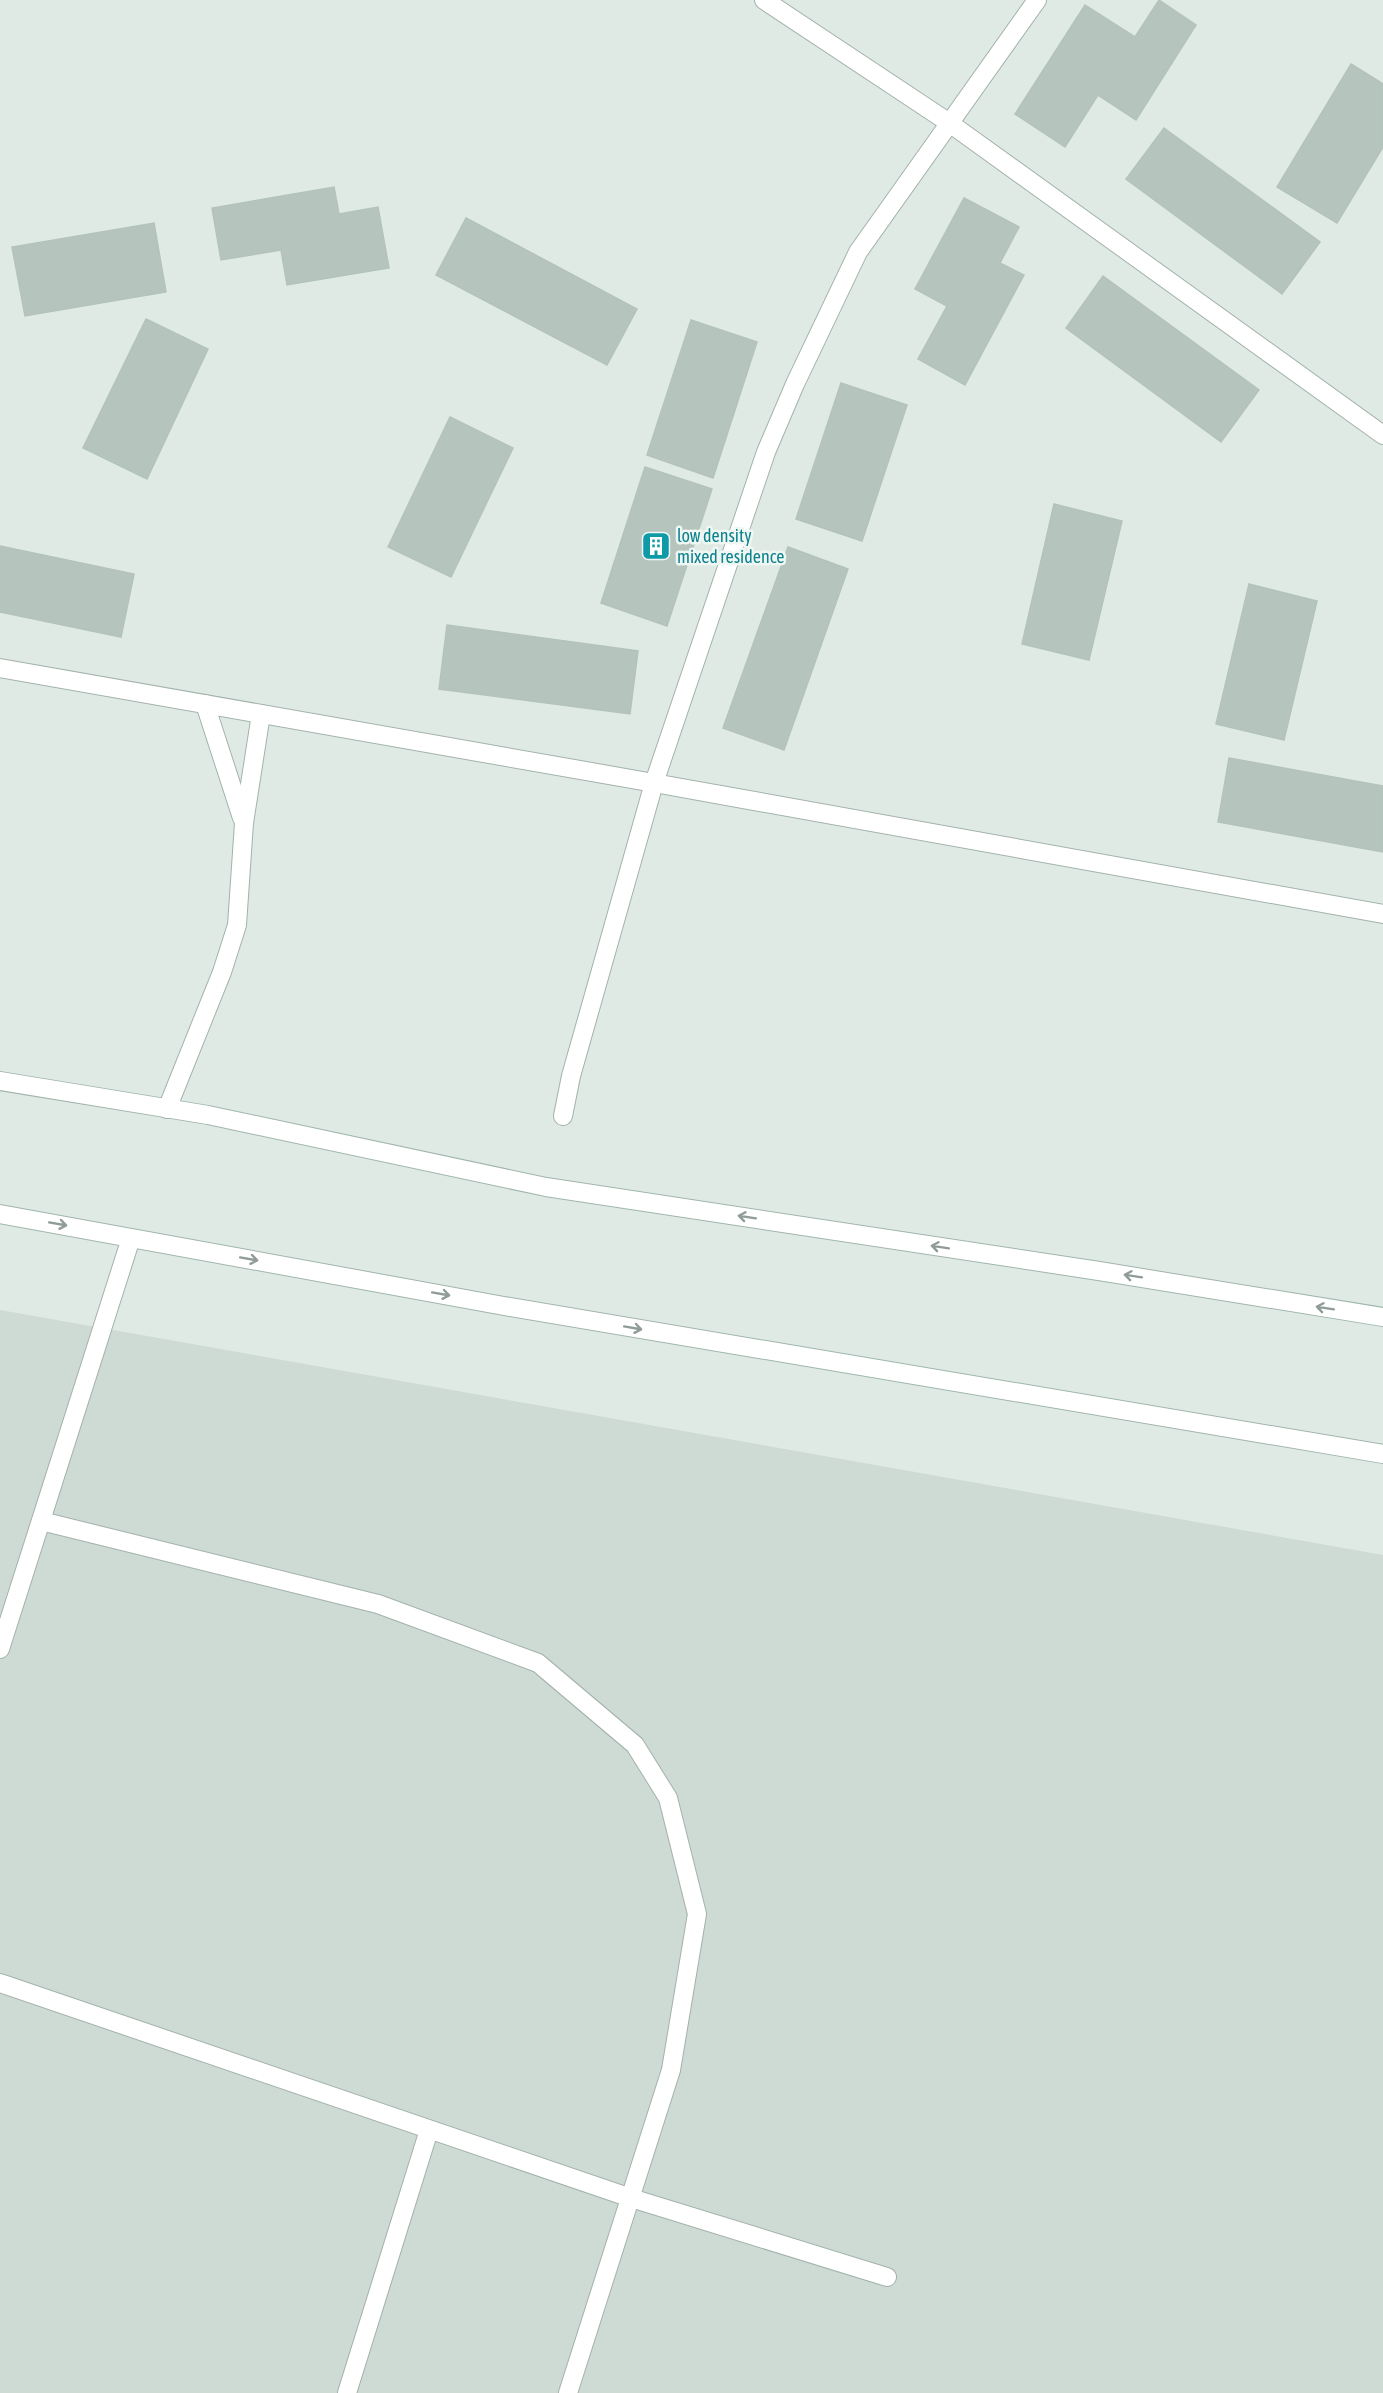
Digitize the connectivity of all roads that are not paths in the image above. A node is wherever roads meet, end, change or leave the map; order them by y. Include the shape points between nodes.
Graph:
1 (764, 0) edge
2 (1037, 0) edge
3 (948, 122) junction
4 (1383, 435) edge
5 (0, 668) edge
6 (205, 704) junction
7 (261, 714) junction
8 (654, 783) junction
9 (244, 823) junction
10 (1383, 914) edge
11 (0, 1081) edge
12 (167, 1108) junction
13 (563, 1116) dead end
14 (0, 1214) edge
15 (131, 1238) junction
16 (1383, 1317) edge
17 (1383, 1454) edge
18 (41, 1521) junction
19 (0, 1649) edge
20 (0, 1983) edge
21 (429, 2130) junction
22 (631, 2198) junction
23 (887, 2277) dead end
24 (347, 2393) edge
25 (568, 2393) edge

1 - 3 street
2 - 3 street
3 - 4 street
3 - 8 street via 858,252 795,384 766,452
5 - 6 street
6 - 7 street
6 - 9 street
7 - 8 street
7 - 9 street
8 - 10 street
8 - 13 street
9 - 12 street via 237,925
11 - 12 street
16 -> 12 street via 546,1187
14 -> 15 street
15 -> 17 street via 504,1306
15 - 18 street
18 - 19 street
18 - 22 street via 378,1604 538,1663 635,1745 668,1798 697,1914 671,2070
20 - 21 street
21 - 22 street
21 - 24 street
22 - 23 street
22 - 25 street

